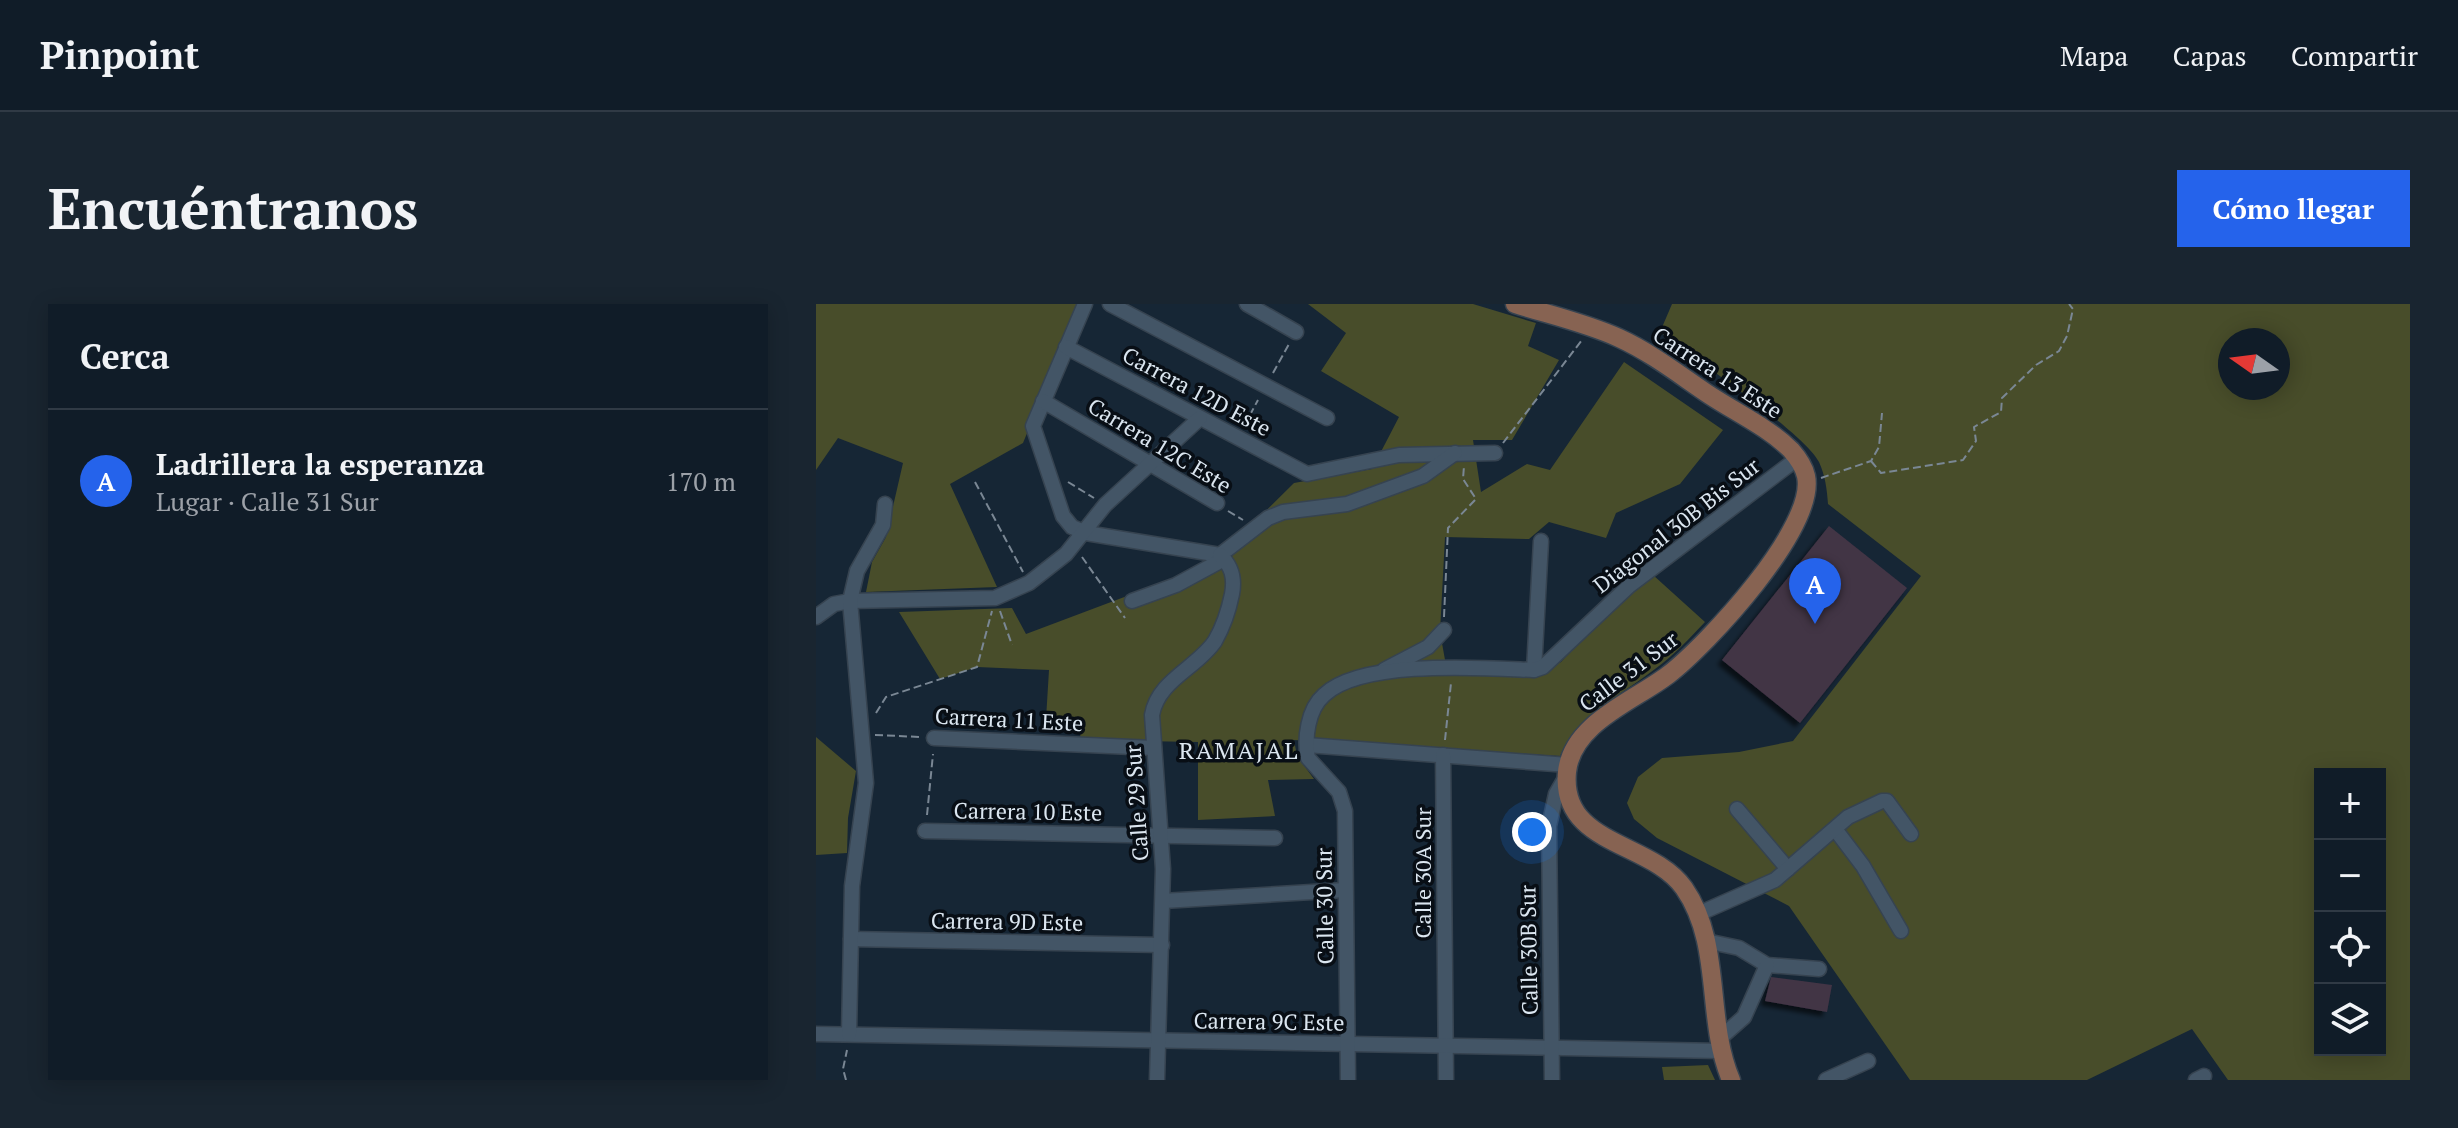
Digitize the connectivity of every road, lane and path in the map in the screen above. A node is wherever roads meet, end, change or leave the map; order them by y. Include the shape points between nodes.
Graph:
1 (1085, 304) edge
2 (1110, 304) edge
3 (1247, 304) edge
4 (1515, 304) edge
5 (2069, 304) edge
6 (1592, 327) junction
7 (1296, 332) dead end
8 (1066, 347) junction
9 (1043, 401) junction
10 (1882, 413) dead end
11 (1200, 418) junction
12 (1327, 418) dead end
13 (1460, 453) junction
14 (1495, 453) joint
15 (1798, 458) junction
16 (1871, 461) junction
17 (1152, 465) junction
18 (1047, 469) junction
19 (1807, 480) junction
20 (975, 482) dead end
21 (1217, 503) joint
22 (885, 504) dead end
23 (1105, 505) junction
24 (1253, 527) junction
25 (1086, 533) junction
26 (1541, 541) dead end
27 (1074, 546) junction
28 (1222, 557) junction
29 (1029, 583) junction
30 (995, 598) junction
31 (850, 601) junction
32 (1132, 601) dead end
33 (816, 617) edge
34 (1125, 618) dead end
35 (1444, 630) joint
36 (1012, 645) dead end
37 (1453, 666) junction
38 (1534, 670) junction
39 (1377, 674) junction
40 (862, 735) junction
41 (934, 738) junction
42 (1307, 745) junction
43 (1154, 748) junction
44 (1443, 755) junction
45 (1567, 770) junction
46 (1737, 809) dead end
47 (1835, 829) junction
48 (925, 831) joint
49 (1911, 834) dead end
50 (1161, 835) junction
51 (1275, 838) dead end
52 (1788, 869) junction
53 (1345, 890) junction
54 (1163, 901) junction
55 (1698, 914) junction
56 (1901, 931) dead end
57 (851, 939) junction
58 (1706, 941) junction
59 (1162, 945) junction
60 (1767, 965) junction
61 (1819, 969) dead end
62 (816, 1034) edge
63 (849, 1034) junction
64 (1161, 1041) junction
65 (1348, 1045) junction
66 (1720, 1045) junction
67 (1446, 1047) junction
68 (1552, 1049) junction
69 (1868, 1061) dead end
70 (846, 1080) edge
71 (1157, 1080) edge
72 (1348, 1080) edge
73 (1446, 1080) edge
74 (1552, 1080) edge
75 (1731, 1080) edge
76 (1826, 1080) edge

1 - 8 street
2 - 12 street
3 - 7 street
4 - 6 main road, Carrera 13 Este
5 - 16 path via 2073,309 2059,351 2002,398 2001,412 1974,427 1976,441 1963,460 1881,473
6 - 14 path
6 - 15 main road, Carrera 13 Este via 1654,357 1780,440
8 - 9 street
8 - 11 street, Carrera 12D Este
9 - 17 street, Carrera 12C Este
9 - 18 street via 1033,426
10 - 16 path via 1879,447
11 - 13 street, Carrera 12D Este via 1307,474 1399,455
11 - 17 street
13 - 14 street
13 - 24 street via 1423,476 1360,500 1283,512
13 - 35 path via 1463,479 1476,499 1448,528
15 - 19 main road
15 - 38 street, Diagonal 30B Bis Sur via 1629,586 1552,661
16 - 19 path
17 - 21 street, Carrera 12C Este
17 - 23 street
18 - 23 path
18 - 25 street via 1063,516
19 - 45 main road, Calle 31 Sur via 1805,504 1793,530 1720,626 1666,677 1589,729
20 - 29 path
21 - 24 path, Carrera 12C Este
22 - 31 street via 883,525 857,571
23 - 25 street
24 - 28 street
25 - 27 street
25 - 28 street
26 - 38 street
27 - 29 street
27 - 34 path
28 - 32 street via 1176,585
28 - 43 street, Calle 29 Sur via 1232,571 1227,612 1215,641 1156,700
29 - 30 street
30 - 31 street
30 - 36 path
30 - 40 path via 977,667 886,697
31 - 33 street via 834,604
31 - 40 street
35 - 39 street via 1428,647
37 - 38 street
37 - 39 street
37 - 44 path
39 - 42 street via 1349,681 1318,700
40 - 41 path, Carrera 11 Este
40 - 57 street via 866,783 852,886
41 - 43 street, Carrera 11 Este
41 - 48 path
42 - 44 street
42 - 53 street, Calle 30 Sur via 1311,765 1333,784 1343,802
43 - 50 street, Calle 29 Sur
44 - 45 street
44 - 67 street, Calle 30A Sur
45 - 55 main road via 1572,805 1583,822 1665,869
45 - 68 street, Calle 30B Sur via 1549,826
46 - 52 street
47 - 49 street via 1848,817 1887,801
47 - 52 street
47 - 56 street
48 - 50 street, Carrera 10 Este
50 - 51 street, Carrera 10 Este
50 - 54 street, Calle 29 Sur
52 - 55 street via 1775,880
53 - 54 street
53 - 65 street, Calle 30 Sur
54 - 59 street, Calle 29 Sur
55 - 58 main road
57 - 59 street, Carrera 9D Este
57 - 63 street
58 - 60 street via 1747,951
58 - 66 main road
59 - 64 street, Calle 29 Sur
60 - 61 street
60 - 66 street via 1744,1017
62 - 63 street, Carrera 9C Este
63 - 64 street, Carrera 9C Este
63 - 70 path
64 - 65 street, Carrera 9C Este
64 - 71 street, Calle 29 Sur
65 - 67 street, Carrera 9C Este
65 - 72 street, Calle 30 Sur
66 - 68 street, Carrera 9C Este
66 - 75 main road
67 - 68 street, Carrera 9C Este
67 - 73 street, Calle 30A Sur
68 - 74 street, Calle 30B Sur
69 - 76 street

